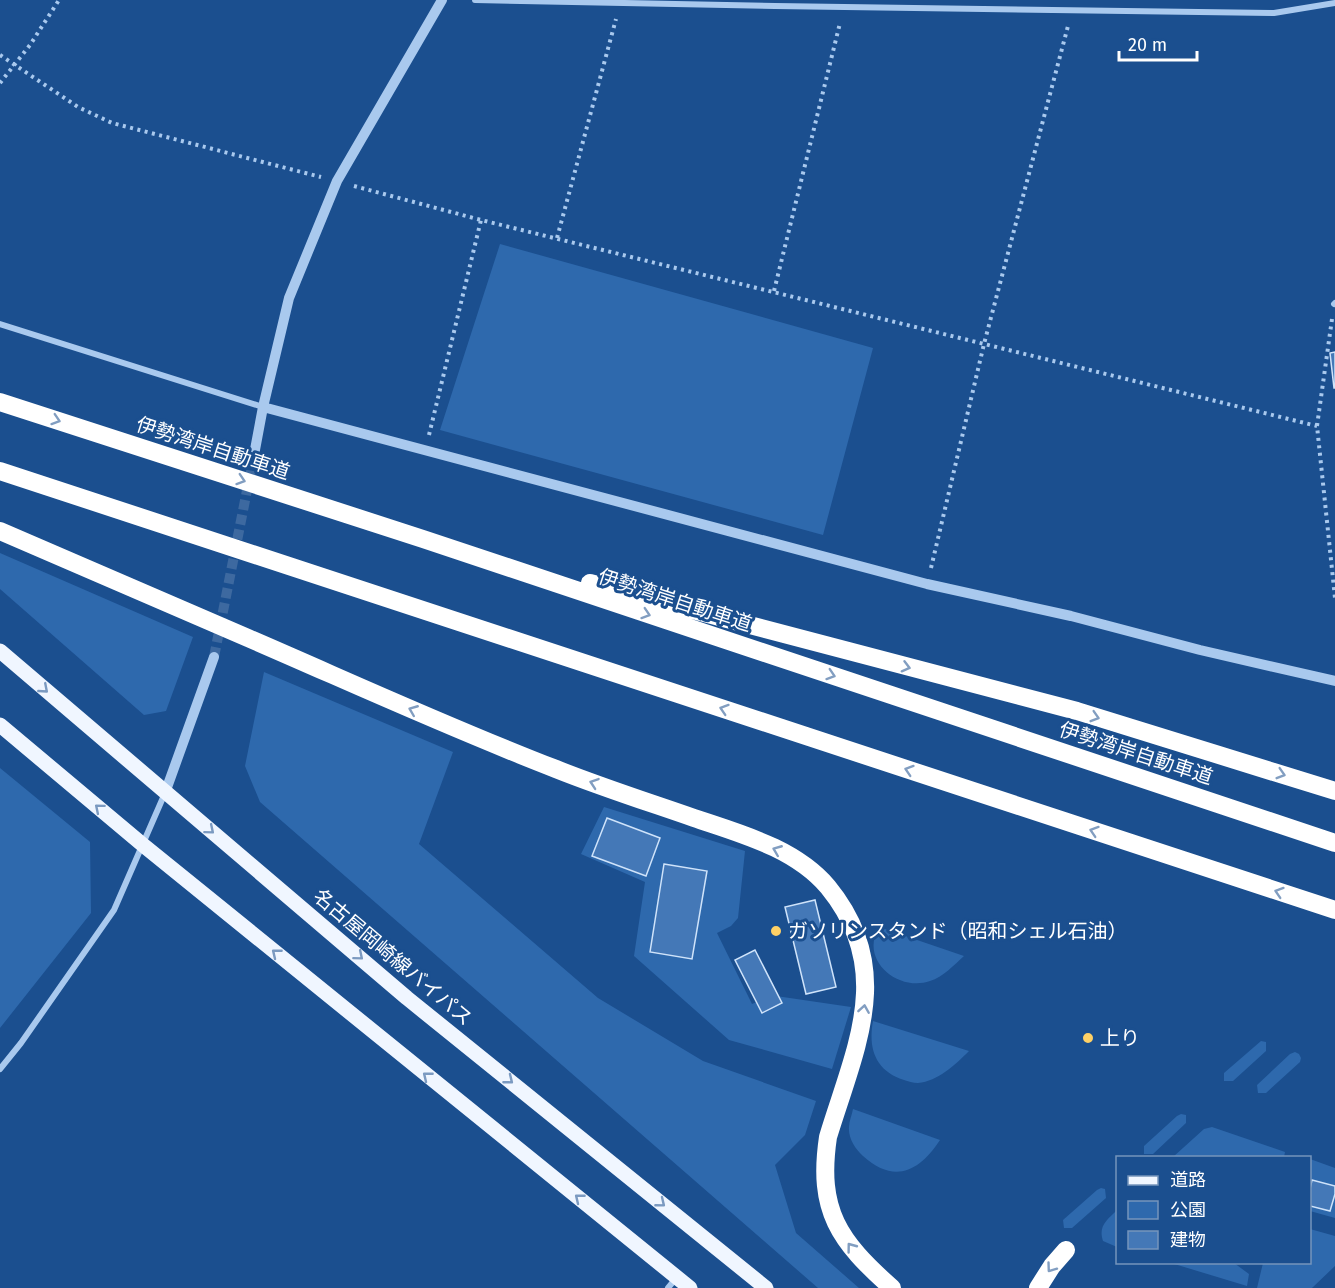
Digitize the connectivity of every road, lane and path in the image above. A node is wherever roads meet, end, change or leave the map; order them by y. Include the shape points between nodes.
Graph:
1 (59, 0) edge
2 (442, 0) edge
3 (475, 0) edge
4 (620, 3) junction
5 (1335, 3) edge
6 (843, 7) junction
7 (1072, 10) junction
8 (0, 55) edge
9 (16, 64) junction
10 (0, 83) edge
11 (337, 182) junction
12 (482, 220) junction
13 (557, 238) junction
14 (774, 291) junction
15 (1334, 303) edge
16 (0, 324) edge
17 (984, 344) junction
18 (0, 402) edge
19 (263, 407) junction
20 (1317, 426) junction
21 (425, 450) junction
22 (254, 456) tunnel mouth
23 (0, 471) edge
24 (0, 531) edge
25 (423, 539) junction
26 (927, 584) junction
27 (1335, 598) edge
28 (0, 651) edge
29 (214, 657) tunnel mouth
30 (1335, 681) edge
31 (0, 724) edge
32 (1335, 791) edge
33 (165, 793) junction
34 (1335, 843) edge
35 (143, 845) junction
36 (1335, 910) edge
37 (0, 1069) edge
38 (1066, 1250) dead end
39 (672, 1283) edge
40 (690, 1288) edge
41 (766, 1288) edge
42 (892, 1288) edge
43 (1038, 1288) edge

1 - 9 path
2 - 11 street
3 - 4 street
4 - 6 street
4 - 13 path
5 - 7 street via 1274,13
6 - 7 street
6 - 14 path
7 - 17 path
8 - 9 path
9 - 10 path
9 - 11 path via 78,107 112,123
11 - 12 path
11 - 19 street via 290,298
12 - 13 path
12 - 21 path
13 - 14 path
14 - 17 path
15 - 20 path
16 - 19 street
17 - 20 path
17 - 26 path
18 -> 25 highway, 伊勢湾岸自動車道
19 - 21 street
19 - 22 street
20 - 27 path
21 - 26 street
36 -> 23 highway
42 -> 24 highway via 848,1244 828,1202 828,1137 864,1015 866,969 852,927 828,887 811,871 789,854 545,765
25 -> 32 highway via 1077,711
25 -> 34 highway, 伊勢湾岸自動車道
26 - 30 street
28 -> 33 main road, 名古屋岡崎線バイパス
29 - 33 street
35 -> 31 main road
33 - 35 street
33 -> 41 main road, 名古屋岡崎線バイパス via 407,998
35 - 37 street via 114,910
39 -> 35 main road
38 -> 43 highway
39 - 40 main road

